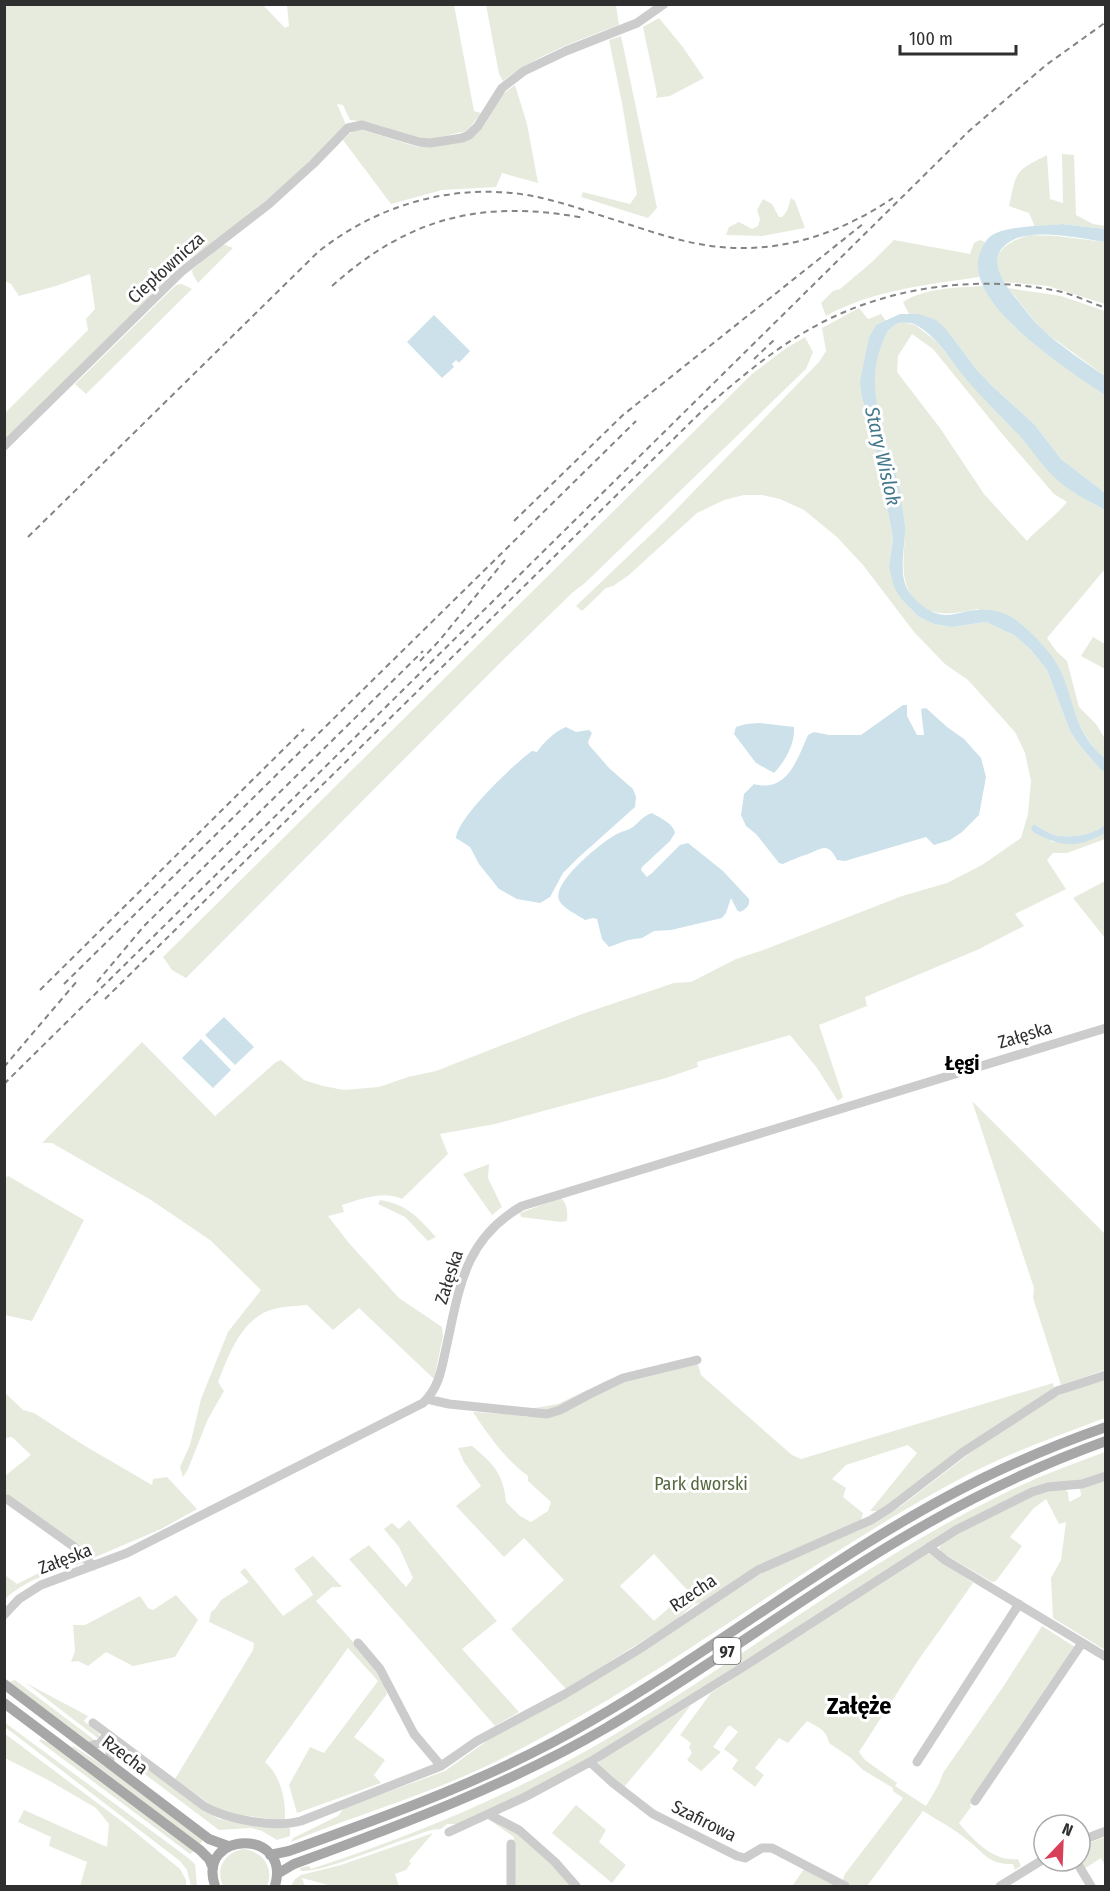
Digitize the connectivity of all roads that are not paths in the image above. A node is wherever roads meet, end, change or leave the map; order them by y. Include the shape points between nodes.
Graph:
1 (664, 4) edge
2 (4, 446) edge
3 (1106, 1028) edge
4 (697, 1360) dead end
5 (1106, 1375) edge
6 (427, 1399) junction
7 (1106, 1427) edge
8 (1106, 1441) edge
9 (1106, 1476) edge
10 (7, 1499) dead end
11 (929, 1548) junction
12 (93, 1566) junction
13 (1019, 1604) junction
14 (4, 1615) edge
15 (358, 1643) dead end
16 (1082, 1643) junction
17 (1106, 1657) edge
18 (4, 1684) edge
19 (4, 1703) edge
20 (93, 1724) dead end
21 (107, 1734) junction
22 (116, 1741) junction
23 (87, 1747) junction
24 (590, 1762) junction
25 (917, 1762) dead end
26 (110, 1764) junction
27 (441, 1766) junction
28 (975, 1801) dead end
29 (488, 1814) junction
30 (449, 1832) dead end
31 (511, 1844) dead end
32 (228, 1846) junction
33 (270, 1855) junction
34 (1032, 1867) edge
35 (213, 1868) junction
36 (1083, 1873) edge
37 (277, 1874) junction
38 (214, 1887) edge
39 (275, 1887) edge
40 (511, 1887) edge
41 (576, 1887) edge
42 (845, 1887) edge
43 (1000, 1887) edge
44 (1091, 1887) edge

1 - 2 street, Ciepłownicza via 637,23 518,75 496,95 478,126 462,138 429,143 369,126 348,128 269,204 189,265
3 - 6 street, Załęska via 522,1206 495,1224 471,1257 439,1379
4 - 6 street via 623,1378 547,1414
5 - 27 street, Rzecha via 1057,1391 963,1452 871,1520 758,1570 638,1650 477,1741
6 - 12 street, Załęska via 157,1538
7 - 33 main road, 97 via 1044,1450 936,1503 639,1692 541,1749 401,1811
8 - 37 main road, 97 via 1015,1478 928,1523 609,1726 536,1766 470,1797
9 - 11 street via 1032,1492
10 - 12 street via 73,1546
11 - 13 street
11 - 24 street
12 - 14 street, Załęska via 41,1585
13 - 16 street
13 - 25 street
15 - 27 street via 380,1669 414,1734
16 - 17 street
16 - 28 street
18 - 23 main road, Rzecha
19 - 35 main road, Rzecha via 204,1854
20 - 21 street
21 - 22 street
21 - 23 street via 100,1743
22 - 26 street via 110,1750
22 - 27 street, Rzecha via 221,1815 279,1824 292,1823
23 - 26 main road, Rzecha
24 - 29 street
24 - 42 street, Szafirowa via 653,1814 737,1856 745,1858 762,1848 772,1848
26 - 32 main road, Rzecha via 209,1839
29 - 30 street
29 - 41 street via 528,1837
31 - 40 street
32 - 33 main road via 252,1843
32 - 35 main road
33 - 37 main road
34 - 43 street
35 - 38 main road
36 - 44 street
37 - 39 main road

